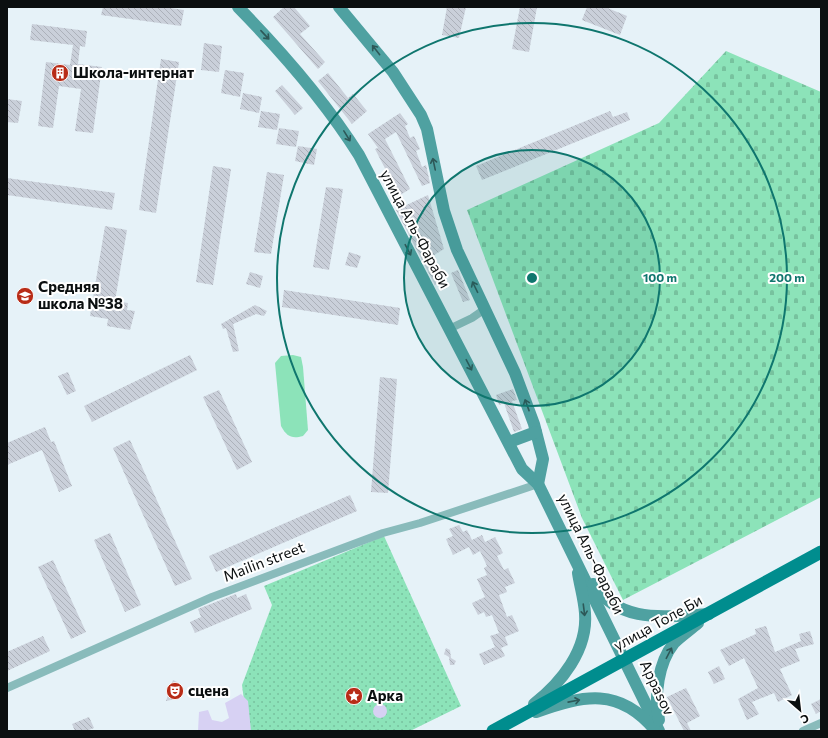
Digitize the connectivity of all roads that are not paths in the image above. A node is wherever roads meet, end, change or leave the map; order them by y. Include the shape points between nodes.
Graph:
1 (238, 7) edge
2 (339, 7) edge
3 (485, 309) junction
4 (450, 329) junction
5 (536, 432) junction
6 (509, 442) junction
7 (538, 484) junction
8 (821, 552) edge
9 (576, 558) junction
10 (709, 614) junction
11 (625, 659) junction
12 (7, 688) edge
13 (510, 721) junction
14 (818, 726) edge
15 (493, 731) edge
16 (656, 731) edge
17 (661, 731) edge
18 (803, 731) edge

1 -> 4 main road, улица Аль-Фараби via 275,47 341,127 359,155
3 -> 2 main road, улица Аль-Фараби via 457,250 444,211 427,129 421,115 393,72
3 - 4 street
5 -> 3 main road, улица Аль-Фараби via 515,373
4 -> 6 main road, улица Аль-Фараби
5 - 6 main road
5 - 7 main road, улица Аль-Фараби via 543,459
6 - 7 main road, улица Аль-Фараби via 522,469
7 - 9 main road, улица Аль-Фараби
7 - 12 street, Mailin street via 383,533 219,594
8 - 10 main road, улица Толе Би
9 - 10 main road via 599,593 614,605 630,612 657,617
9 - 11 main road, улица Аль-Фараби
9 -> 13 main road via 585,614 582,642 562,678 546,695
10 - 11 main road, улица Толе Би
17 -> 10 main road via 656,705 661,670 675,643
11 - 13 main road, улица Толе Би
11 - 17 main road, Appasov
13 - 15 main road, улица Толе Би
13 -> 16 main road via 558,704 609,698 638,712
14 - 18 street

